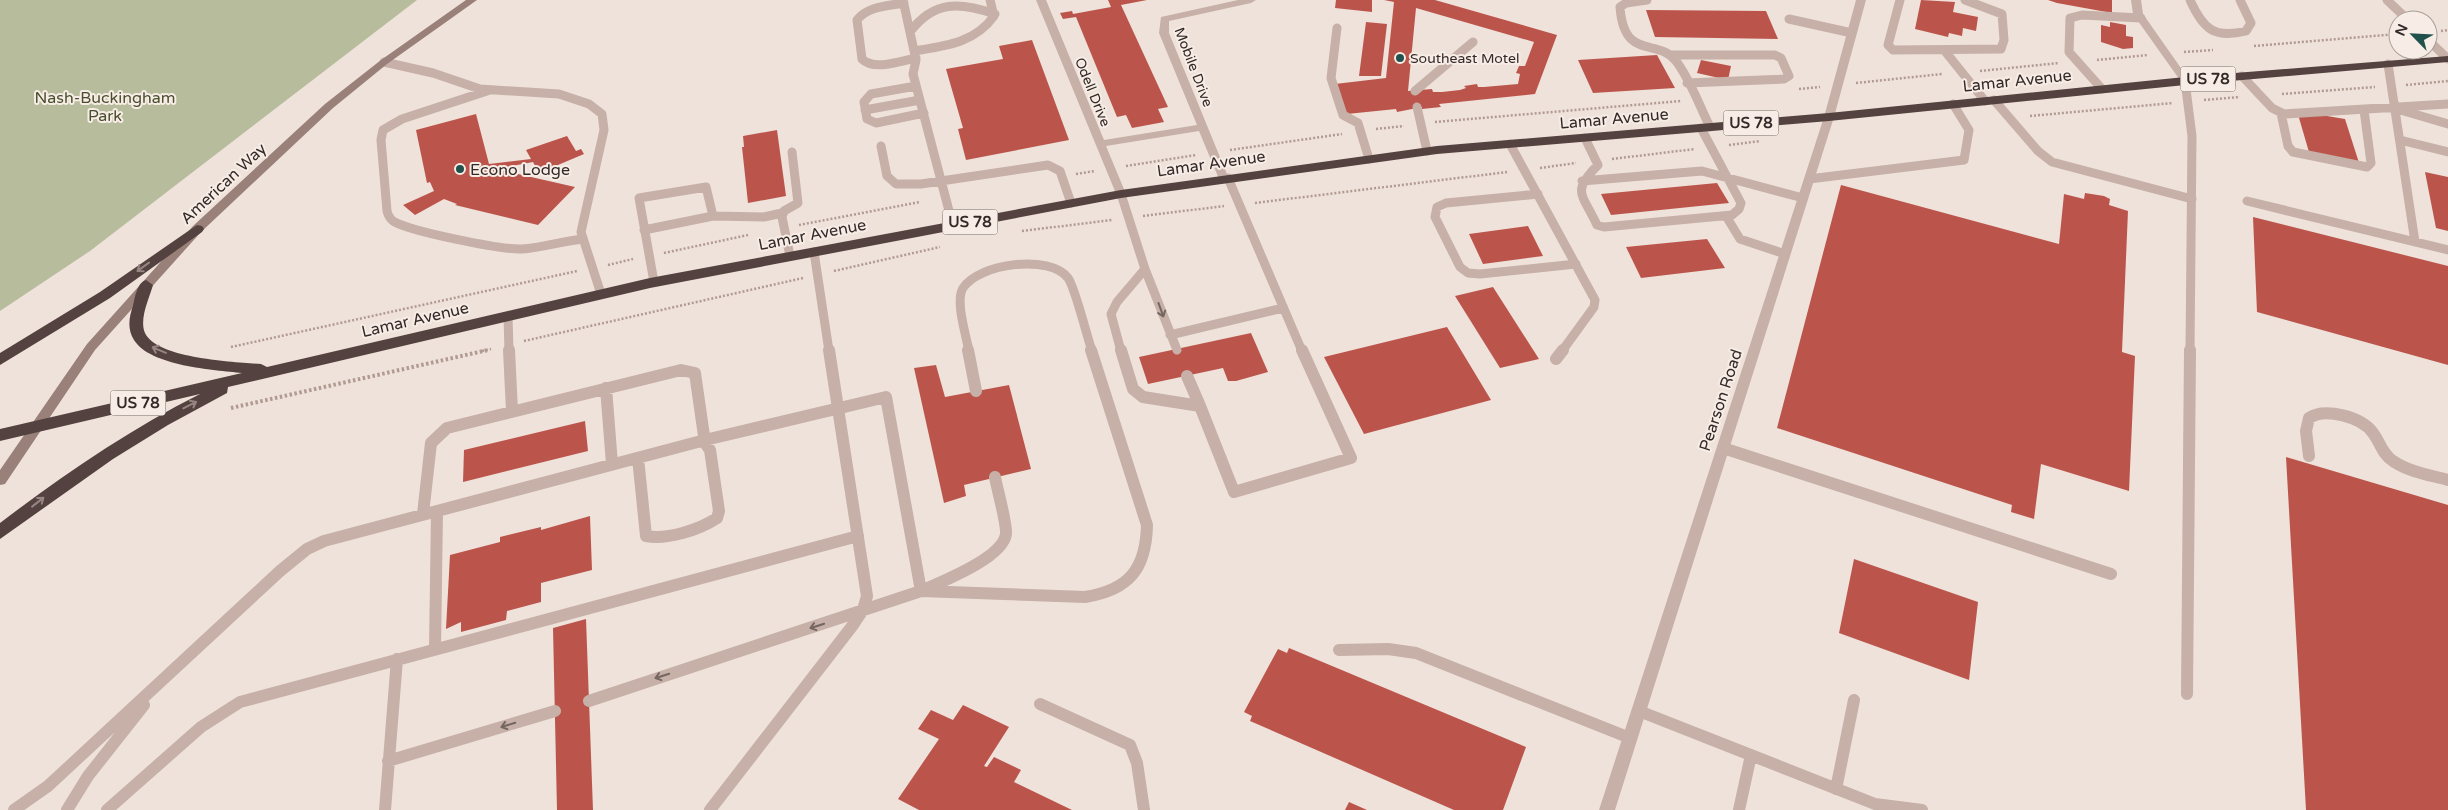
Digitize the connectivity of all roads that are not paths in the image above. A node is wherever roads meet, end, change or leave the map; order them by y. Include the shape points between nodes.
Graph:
1 (472, 0) edge
2 (990, 0) edge
3 (1041, 0) edge
4 (1251, 0) edge
5 (1647, 0) edge
6 (1861, 0) edge
7 (1900, 0) edge
8 (1965, 0) edge
9 (2136, 0) edge
10 (2190, 0) edge
11 (2240, 0) edge
12 (2387, 0) edge
13 (903, 2) edge
14 (2398, 10) edge
15 (995, 14) junction
16 (2141, 18) junction
17 (1789, 19) dead end
18 (1337, 28) dead end
19 (910, 32) junction
20 (1852, 33) junction
21 (1473, 42) dead end
22 (1944, 50) junction
23 (2438, 50) edge
24 (915, 54) junction
25 (1670, 55) junction
26 (2448, 59) edge
27 (384, 62) junction
28 (2388, 64) junction
29 (2242, 76) junction
30 (2185, 81) junction
31 (1687, 83) junction
32 (916, 86) junction
33 (2102, 89) junction
34 (488, 90) junction
35 (1415, 91) dead end
36 (920, 100) junction
37 (1990, 101) junction
38 (1953, 104) junction
39 (2448, 104) edge
40 (1417, 107) dead end
41 (2395, 109) junction
42 (865, 110) junction
43 (2364, 110) junction
44 (924, 113) junction
45 (2281, 113) junction
46 (1829, 117) junction
47 (2448, 124) edge
48 (1203, 127) junction
49 (1705, 127) junction
50 (1585, 138) junction
51 (2400, 140) junction
52 (1100, 144) junction
53 (1510, 144) junction
54 (881, 146) dead end
55 (792, 152) dead end
56 (1427, 152) junction
57 (2448, 152) edge
58 (1369, 159) junction
59 (1727, 177) junction
60 (1226, 178) junction
61 (1809, 180) junction
62 (941, 181) junction
63 (1582, 181) junction
64 (1121, 194) junction
65 (1538, 194) junction
66 (1803, 198) junction
67 (2192, 199) junction
68 (2247, 200) dead end
69 (1071, 203) junction
70 (782, 213) junction
71 (713, 216) junction
72 (1726, 216) junction
73 (953, 226) junction
74 (197, 229) junction
75 (644, 230) junction
76 (583, 239) junction
77 (2415, 242) junction
78 (2448, 250) edge
79 (814, 252) junction
80 (1785, 254) junction
81 (790, 256) junction
82 (1576, 264) junction
83 (1145, 269) junction
84 (654, 282) junction
85 (146, 285) junction
86 (601, 294) junction
87 (1282, 308) junction
88 (508, 316) junction
89 (1170, 335) junction
90 (1177, 350) dead end
91 (1556, 359) dead end
92 (0, 360) edge
93 (275, 370) junction
94 (1187, 376) dead end
95 (243, 378) junction
96 (606, 388) junction
97 (976, 391) dead end
98 (1200, 406) junction
99 (838, 407) junction
100 (512, 411) junction
101 (34, 428) junction
102 (0, 435) edge
103 (705, 440) junction
104 (1723, 448) junction
105 (2308, 456) dead end
106 (638, 458) junction
107 (612, 464) junction
108 (996, 477) dead end
109 (0, 480) edge
110 (2448, 480) edge
111 (436, 511) junction
112 (423, 514) junction
113 (0, 532) edge
114 (858, 536) junction
115 (2111, 574) dead end
116 (922, 591) junction
117 (863, 610) junction
118 (435, 649) junction
119 (1339, 650) dead end
120 (396, 659) junction
121 (172, 672) junction
122 (2188, 694) dead end
123 (1854, 700) dead end
124 (589, 701) dead end
125 (1040, 704) dead end
126 (1639, 711) junction
127 (555, 712) dead end
128 (1630, 738) junction
129 (1751, 755) junction
130 (388, 761) junction
131 (1836, 789) junction
132 (14, 810) edge
133 (67, 810) edge
134 (107, 810) edge
135 (385, 810) edge
136 (710, 810) edge
137 (1144, 810) edge
138 (1607, 810) edge
139 (1739, 810) edge
140 (1922, 810) edge

1 - 27 main road, American Way
2 - 15 lane
3 - 52 street, Odell Drive
4 - 48 street, Mobile Drive via 1164,18 1164,33
5 - 25 lane via 1620,6 1627,36 1635,43
6 - 20 street, Pearson Road
7 - 22 lane via 1888,47 1895,50
8 - 22 lane via 2001,13 2003,48
9 - 16 street
10 - 11 lane via 2198,20 2214,32 2229,36 2246,31 2251,23
12 - 14 lane
13 - 19 lane
13 - 24 lane via 858,16 862,58 866,63 877,65
15 - 19 lane via 964,2 943,1 924,12
15 - 24 lane via 987,27 970,39
16 - 30 street
16 - 33 lane via 2082,15 2070,18 2070,52
17 - 20 lane
18 - 58 lane via 1331,78 1343,115 1358,123
19 - 24 lane
20 - 46 street, Pearson Road
21 - 35 lane
22 - 37 lane
23 - 26 lane
24 - 32 lane
25 - 31 lane via 1676,60
25 - 31 lane via 1774,55 1781,58 1789,76 1784,79
26 - 28 highway, Lamar Avenue / US 78
27 - 34 lane
27 - 74 main road, American Way via 329,106
28 - 29 highway, Lamar Avenue / US 78
28 - 41 lane
29 - 30 highway, Lamar Avenue / US 78
29 - 45 lane
30 - 33 highway, Lamar Avenue / US 78
30 - 67 lane via 2192,136
31 - 49 lane
32 - 36 lane
32 - 42 lane via 869,95 864,100
33 - 37 highway, Lamar Avenue / US 78
34 - 76 lane via 554,93 581,101 602,114 604,130 582,221
34 - 76 lane via 398,120 383,130 381,140 390,218 415,228 504,248
36 - 42 lane
36 - 44 lane
37 - 38 highway, Lamar Avenue / US 78
37 - 67 lane via 2052,162
38 - 46 highway, Lamar Avenue / US 78
38 - 61 lane via 1969,130 1964,160
39 - 41 lane
40 - 56 lane
41 - 43 lane
41 - 47 lane
41 - 51 lane
42 - 44 lane via 868,121 873,123
43 - 45 lane
43 - 45 lane via 2371,164 2368,167 2292,152
44 - 62 lane
46 - 49 highway, Lamar Avenue / US 78
46 - 61 street, Pearson Road
48 - 52 street
48 - 60 street, Mobile Drive
49 - 50 highway, Lamar Avenue / US 78
49 - 59 lane via 1711,147
50 - 53 highway, Lamar Avenue / US 78
50 - 63 lane via 1597,161 1596,169
51 - 57 lane
51 - 77 lane
52 - 64 street, Odell Drive
53 - 56 highway, Lamar Avenue / US 78
53 - 65 lane
54 - 62 lane via 890,181 902,185
55 - 70 lane via 798,203
56 - 58 highway, Lamar Avenue / US 78
58 - 60 highway, Lamar Avenue / US 78
59 - 63 lane via 1696,171
59 - 66 lane
59 - 72 lane via 1741,205 1735,213
60 - 64 highway, Lamar Avenue / US 78
60 - 87 lane
61 - 66 street, Pearson Road
62 - 69 lane via 1048,165 1060,171
62 - 73 lane
63 - 72 lane via 1580,188 1592,219 1602,227
64 - 69 highway, Lamar Avenue / US 78
64 - 83 lane
65 - 82 lane
65 - 82 lane via 1446,203 1437,207 1435,217 1458,264 1468,273
66 - 80 street, Pearson Road
67 - 122 lane
68 - 77 lane
69 - 73 highway, Lamar Avenue / US 78
70 - 71 lane via 764,217
70 - 81 lane
71 - 75 lane
71 - 75 lane via 706,187 639,198
72 - 80 lane via 1740,239
73 - 79 highway, Lamar Avenue / US 78
74 - 85 main road, American Way
74 -> 92 highway via 104,295
75 - 84 lane
76 - 86 lane
77 - 78 lane
79 - 81 highway, Lamar Avenue / US 78
79 - 99 lane
80 - 104 street, Pearson Road
81 - 84 highway, Lamar Avenue / US 78
82 - 91 lane via 1594,297 1594,307
83 -> 89 lane
83 - 98 lane via 1111,314 1129,380 1133,389 1143,397
84 - 86 highway, Lamar Avenue / US 78
93 -> 85 highway via 206,365 151,346 140,338 137,325
85 - 101 main road, American Way via 91,347
86 - 88 highway, Lamar Avenue / US 78
87 - 89 lane
87 - 98 lane via 1351,458 1234,492
88 - 93 highway, Lamar Avenue / US 78
88 - 100 lane
89 - 90 lane
93 - 95 highway, Lamar Avenue / US 78
94 - 98 lane
95 - 101 highway, Lamar Avenue / US 78
113 -> 95 highway via 90,465 177,412
96 - 100 lane
96 - 103 lane via 680,370 692,372 696,376
96 - 107 lane
97 - 116 lane via 959,299 962,287 977,275 1024,264 1044,264 1064,272 1069,279 1147,525 1148,540 1139,566 1129,580 1117,590 1101,595
99 - 103 lane
99 - 114 lane
99 - 116 lane via 886,396
100 - 112 lane via 453,426 437,435 430,448
101 - 102 highway, Lamar Avenue / US 78
101 - 109 main road, American Way
103 - 106 lane
103 - 106 lane via 710,450 719,516 709,524 649,538 644,533
104 - 115 lane
104 - 126 street, Pearson Road
105 - 110 lane via 2306,426 2314,414 2323,412 2361,423 2371,430 2390,459 2402,466
106 - 107 lane
107 - 111 lane
108 - 116 lane via 1006,534 1002,543 988,556
111 - 112 lane
111 - 118 lane
112 - 121 lane via 343,535 308,549
114 - 117 lane via 866,596
114 - 118 lane
116 - 117 lane
117 -> 124 lane
117 - 136 lane
118 - 120 lane
119 - 128 lane via 1388,649 1416,653
120 - 130 lane
120 - 134 lane via 240,702 201,727
121 - 132 lane via 48,786
121 - 133 lane via 104,754
123 - 131 lane
125 - 137 lane via 1130,745 1137,763
126 - 128 street, Pearson Road
126 - 129 lane
127 -> 130 lane
128 - 138 street, Pearson Road
129 - 131 lane
129 - 139 lane
130 - 135 lane
131 - 140 lane via 1875,804

